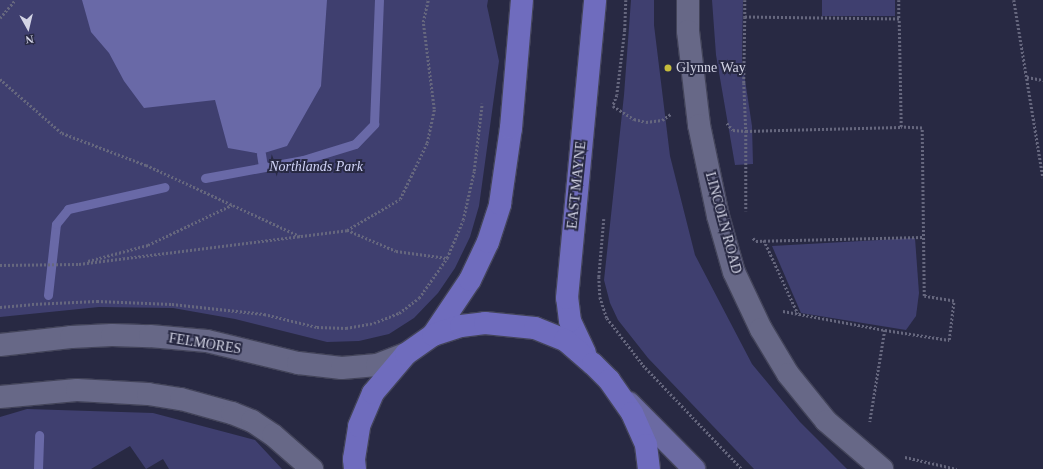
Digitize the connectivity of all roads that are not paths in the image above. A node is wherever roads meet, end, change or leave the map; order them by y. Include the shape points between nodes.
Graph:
1 (522, 0) edge
2 (595, 0) edge
3 (688, 0) edge
4 (433, 335) junction
5 (0, 345) edge
6 (406, 354) junction
7 (593, 364) junction
8 (0, 397) edge
9 (622, 397) junction
10 (312, 469) edge
11 (355, 469) edge
12 (649, 469) edge
13 (694, 469) edge
14 (882, 469) edge

1 - 4 main road via 512,121 500,204 488,242 470,280
2 - 7 main road, EAST MAYNE via 567,298 574,333
3 - 14 street, LINCOLN ROAD via 688,32 699,125 718,216 734,272 788,374 826,421
4 - 6 main road
4 - 7 main road via 461,326 485,323 535,328 565,340
5 - 6 street, FELMORES via 71,337 150,336 207,341 298,363 342,368 377,365
6 - 11 main road via 373,393 359,426
7 - 9 main road
8 - 10 street via 76,390 148,394 181,399 232,413 252,422 273,435
9 - 12 main road via 646,445
9 - 13 street

